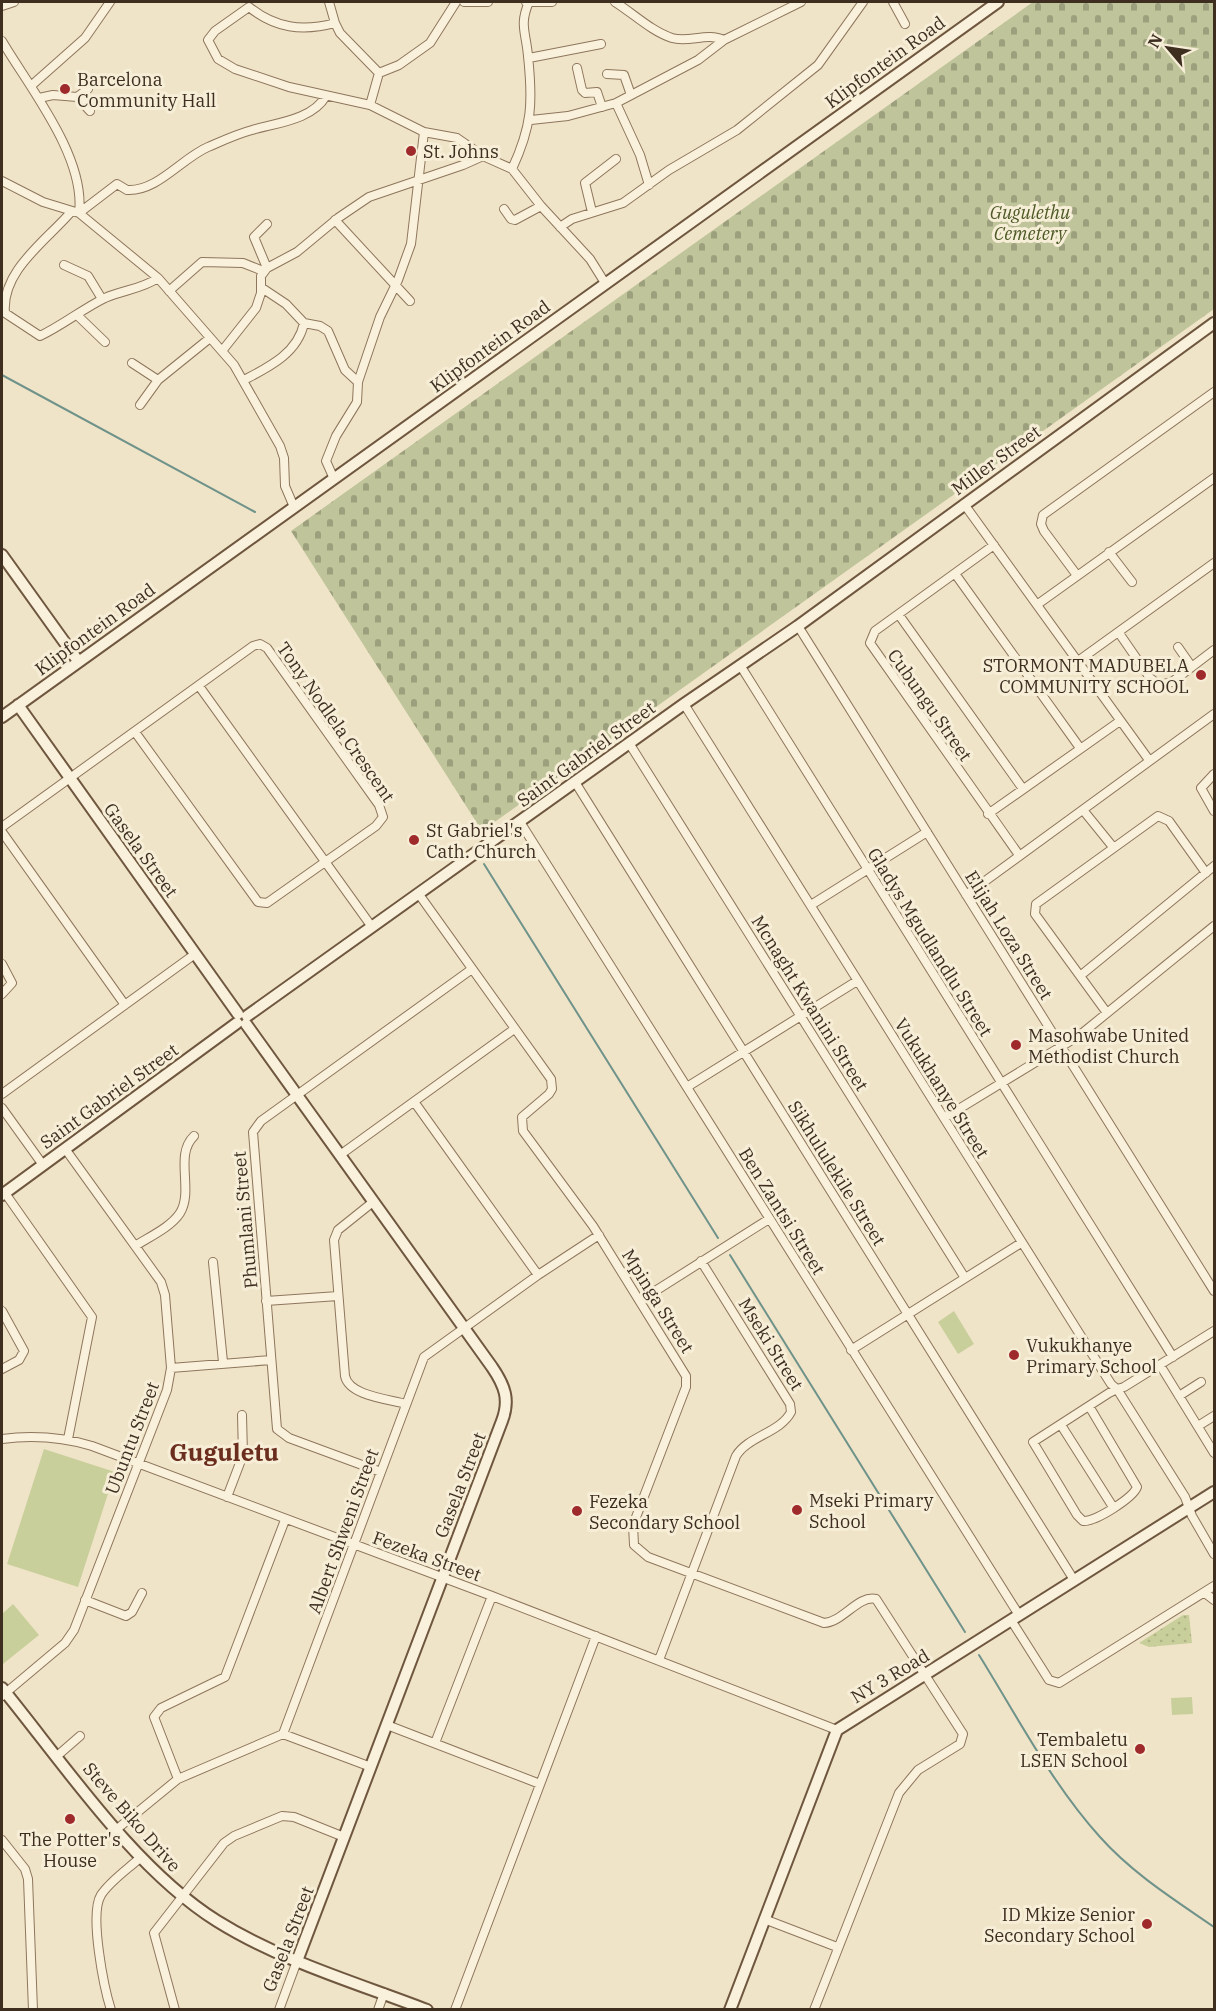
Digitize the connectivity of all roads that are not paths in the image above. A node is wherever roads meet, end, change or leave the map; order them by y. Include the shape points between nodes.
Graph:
1 (14, 2) edge
2 (110, 2) edge
3 (329, 2) edge
4 (456, 2) edge
5 (464, 2) edge
6 (488, 2) edge
7 (527, 2) edge
8 (552, 2) edge
9 (615, 2) edge
10 (801, 2) edge
11 (863, 2) edge
12 (893, 2) edge
13 (998, 2) edge
14 (2, 6) edge
15 (335, 23) junction
16 (905, 24) dead end
17 (724, 40) junction
18 (2, 41) edge
19 (600, 44) dead end
20 (529, 58) junction
21 (577, 68) dead end
22 (379, 73) junction
23 (607, 74) dead end
24 (32, 86) junction
25 (88, 89) dead end
26 (631, 95) junction
27 (326, 96) junction
28 (77, 97) junction
29 (39, 98) junction
30 (616, 103) junction
31 (370, 105) junction
32 (602, 107) junction
33 (90, 111) dead end
34 (531, 120) junction
35 (424, 132) junction
36 (483, 156) junction
37 (616, 159) dead end
38 (512, 169) junction
39 (420, 180) junction
40 (2, 181) edge
41 (649, 184) junction
42 (541, 206) junction
43 (504, 209) dead end
44 (75, 212) junction
45 (592, 212) junction
46 (335, 220) junction
47 (267, 224) dead end
48 (560, 227) junction
49 (64, 265) dead end
50 (265, 270) junction
51 (158, 278) junction
52 (605, 283) junction
53 (395, 287) junction
54 (262, 288) junction
55 (169, 291) junction
56 (102, 300) junction
57 (410, 301) dead end
58 (78, 316) junction
59 (303, 323) junction
60 (1215, 323) edge
61 (210, 338) junction
62 (105, 342) dead end
63 (222, 351) junction
64 (132, 363) dead end
65 (158, 380) junction
66 (244, 380) junction
67 (358, 382) junction
68 (1213, 395) edge
69 (140, 405) dead end
70 (1215, 477) edge
71 (334, 479) junction
72 (964, 504) junction
73 (294, 507) junction
74 (994, 546) junction
75 (1109, 552) junction
76 (2, 555) edge
77 (1215, 563) edge
78 (956, 574) junction
79 (1076, 574) junction
80 (1132, 582) dead end
81 (1038, 604) junction
82 (899, 615) junction
83 (798, 626) junction
84 (1119, 633) junction
85 (1178, 647) dead end
86 (1215, 650) edge
87 (78, 661) junction
88 (1078, 661) junction
89 (740, 665) junction
90 (1192, 667) junction
91 (199, 686) junction
92 (684, 704) junction
93 (18, 705) junction
94 (1215, 714) edge
95 (2, 717) edge
96 (1120, 721) junction
97 (135, 732) junction
98 (629, 743) junction
99 (1080, 748) junction
100 (1149, 760) junction
101 (1215, 774) edge
102 (70, 778) junction
103 (575, 782) junction
104 (1023, 789) junction
105 (1083, 810) junction
106 (1215, 811) edge
107 (988, 814) junction
108 (520, 822) junction
109 (2, 827) edge
110 (2, 832) edge
111 (927, 832) junction
112 (1113, 847) junction
113 (1019, 855) junction
114 (324, 862) junction
115 (1215, 866) edge
116 (867, 870) junction
117 (1206, 873) junction
118 (418, 894) junction
119 (966, 895) junction
120 (811, 905) junction
121 (1215, 926) edge
122 (372, 927) junction
123 (195, 954) junction
124 (2, 964) edge
125 (472, 969) junction
126 (1080, 976) junction
127 (857, 981) junction
128 (2, 994) edge
129 (125, 1005) junction
130 (1107, 1013) junction
131 (800, 1015) junction
132 (242, 1019) junction
133 (513, 1030) junction
134 (1061, 1046) junction
135 (744, 1052) junction
136 (1000, 1082) junction
137 (687, 1087) junction
138 (2, 1094) edge
139 (296, 1095) junction
140 (415, 1103) junction
141 (2, 1108) edge
142 (944, 1118) junction
143 (194, 1136) dead end
144 (66, 1150) junction
145 (340, 1155) junction
146 (43, 1165) junction
147 (3, 1194) edge
148 (374, 1202) junction
149 (769, 1219) junction
150 (599, 1235) junction
151 (1021, 1243) junction
152 (135, 1246) junction
153 (701, 1261) junction
154 (213, 1262) dead end
155 (538, 1275) junction
156 (965, 1278) junction
157 (1215, 1291) edge
158 (338, 1296) junction
159 (641, 1300) junction
160 (266, 1301) junction
161 (2, 1311) edge
162 (908, 1314) junction
163 (464, 1328) junction
164 (1215, 1331) edge
165 (851, 1350) junction
166 (1173, 1357) junction
167 (271, 1360) junction
168 (223, 1362) junction
169 (1160, 1365) junction
170 (171, 1368) junction
171 (2, 1369) edge
172 (1201, 1382) dead end
173 (1117, 1389) junction
174 (1179, 1396) junction
175 (406, 1404) junction
176 (1089, 1406) junction
177 (242, 1415) dead end
178 (1215, 1416) edge
179 (1061, 1425) junction
180 (1198, 1426) junction
181 (2, 1439) edge
182 (68, 1439) junction
183 (1215, 1453) edge
184 (138, 1465) junction
185 (381, 1472) junction
186 (1215, 1492) edge
187 (227, 1497) junction
188 (1113, 1507) junction
189 (1190, 1508) junction
190 (285, 1520) junction
191 (353, 1545) junction
192 (1215, 1554) edge
193 (692, 1574) junction
194 (442, 1578) junction
195 (1074, 1580) junction
196 (1215, 1586) edge
197 (142, 1593) dead end
198 (1205, 1593) junction
199 (492, 1596) junction
200 (85, 1600) junction
201 (1215, 1600) edge
202 (1015, 1617) junction
203 (596, 1636) junction
204 (659, 1660) junction
205 (926, 1674) junction
206 (3, 1692) edge
207 (387, 1725) junction
208 (837, 1730) junction
209 (283, 1734) junction
210 (80, 1736) dead end
211 (435, 1743) junction
212 (57, 1756) junction
213 (370, 1767) junction
214 (178, 1779) junction
215 (540, 1784) junction
216 (117, 1829) junction
217 (344, 1837) junction
218 (2, 1840) edge
219 (141, 1857) junction
220 (183, 1897) junction
221 (764, 1918) junction
222 (837, 1947) junction
223 (297, 1961) junction
224 (384, 1993) junction
225 (33, 2010) edge
226 (111, 2010) edge
227 (175, 2010) edge
228 (279, 2010) edge
229 (378, 2010) edge
230 (427, 2010) edge
231 (456, 2010) edge
232 (730, 2010) edge
233 (814, 2010) edge

1 - 14 street
2 - 24 street via 85,38
3 - 15 street
4 - 22 street via 430,43
5 - 6 street
7 - 8 street
7 - 20 street via 522,25
9 - 17 street via 673,38 705,36
10 - 17 street
11 - 41 street via 811,72 737,130
12 - 16 street
13 - 52 street, Klipfontein Road
15 - 22 street
15 - 27 street via 292,28 266,19 249,7 208,40 214,54 226,64
17 - 26 street via 698,60
18 - 24 street
19 - 20 street
20 - 34 street
21 - 32 street via 582,90 597,92
22 - 31 street
23 - 26 street via 624,75
24 - 29 street
25 - 28 street
26 - 30 street
27 - 31 street
27 - 44 street via 311,112 210,146 143,187 126,190 117,184
28 - 29 street
28 - 33 street
29 - 44 street via 63,142 74,173 80,196
30 - 32 street
30 - 41 street
31 - 35 street
32 - 34 street
34 - 38 street
35 - 36 street via 457,138
35 - 39 street
36 - 38 street
36 - 39 street
37 - 45 street via 586,180
38 - 42 street
39 - 46 street via 369,197
39 - 53 street via 411,244
40 - 44 street via 26,195
41 - 45 street via 613,208
42 - 43 street via 515,220
42 - 48 street
44 - 51 street
44 - 58 street via 18,270 4,300 5,313 40,336
45 - 48 street
46 - 50 street via 297,252
46 - 53 street
47 - 50 street via 254,237
48 - 52 street via 590,259
49 - 56 street via 88,276
50 - 54 street
50 - 55 street via 243,263 202,262
51 - 55 street
51 - 56 street via 147,286
52 - 71 street, Klipfontein Road
53 - 57 street
53 - 67 street via 380,317
54 - 59 street via 286,304
54 - 63 street via 256,308
55 - 61 street
56 - 58 street
58 - 62 street
59 - 66 street via 297,342 280,359
59 - 67 street via 328,331 345,370
60 - 72 street, Miller Street
61 - 63 street
61 - 65 street
63 - 66 street
64 - 65 street
65 - 69 street
66 - 73 street via 280,446 285,486
67 - 71 street via 357,402 326,461
68 - 79 street via 1043,514 1044,531
70 - 75 street
71 - 73 street, Klipfontein Road
72 - 74 street
72 - 83 street, Miller Street
73 - 87 street, Klipfontein Road
74 - 78 street, Cubungu Street
74 - 81 street
75 - 79 street
75 - 80 street
76 - 87 street
77 - 84 street
78 - 82 street, Cubungu Street
78 - 99 street
79 - 81 street
81 - 88 street
82 - 104 street
82 - 107 street, Cubungu Street via 873,633 871,648
83 - 89 street, Saint Gabriel Street
83 - 111 street, Elijah Loza Street
84 - 88 street
84 - 90 street via 1159,685 1168,684
85 - 90 street
86 - 90 street
87 - 93 street, Klipfontein Road
88 - 96 street
89 - 92 street, Saint Gabriel Street
89 - 116 street, Gladys Mgudlandlu Street
91 - 97 street
91 - 114 street
91 - 114 street, Tony Nodlela Crescent via 260,644 294,685 379,805 383,817
92 - 98 street, Saint Gabriel Street
92 - 120 street, Vukukhanye Street
93 - 95 street, Klipfontein Road
93 - 102 street, Gasela Street
94 - 100 street
96 - 99 street
96 - 100 street
97 - 102 street
97 - 114 street, Tony Nodlela Crescent via 258,902 267,903
98 - 103 street, Saint Gabriel Street
98 - 131 street, Mcnaght Kwanini Street
99 - 104 street
100 - 105 street
101 - 106 street via 1202,790
102 - 109 street
102 - 123 street, Gasela Street
103 - 108 street, Saint Gabriel Street
103 - 135 street, Sikhululekile Street
104 - 107 street
105 - 112 street
105 - 113 street
107 - 113 street, Cubungu Street
108 - 118 street, Saint Gabriel Street
108 - 137 street, Ben Zantsi Street
110 - 129 street
111 - 116 street
111 - 119 street, Elijah Loza Street
112 - 117 street via 1161,816 1169,821
112 - 126 street via 1034,907 1035,914
113 - 119 street
114 - 122 street
115 - 117 street
116 - 120 street
116 - 136 street, Gladys Mgudlandlu Street
117 - 126 street
118 - 122 street, Saint Gabriel Street
118 - 125 street, Mpinga Street
119 - 134 street, Elijah Loza Street
120 - 127 street, Vukukhanye Street
121 - 130 street
122 - 132 street, Saint Gabriel Street
123 - 129 street
123 - 132 street, Gasela Street
124 - 128 street via 12,982
125 - 133 street, Mpinga Street
125 - 139 street, Phumlani Street
126 - 130 street
127 - 131 street
127 - 142 street, Vukukhanye Street
129 - 138 street
130 - 134 street
131 - 135 street
131 - 156 street, Mcnaght Kwanini Street
132 - 139 street, Gasela Street
132 - 144 street, Saint Gabriel Street
133 - 140 street
133 - 150 street, Mpinga Street via 552,1084 546,1097 525,1113 521,1126
134 - 136 street
134 - 157 street, Elijah Loza Street
135 - 137 street
135 - 162 street, Sikhululekile Street
136 - 142 street
136 - 166 street, Gladys Mgudlandlu Street
137 - 149 street, Ben Zantsi Street
139 - 145 street, Gasela Street
139 - 160 street, Phumlani Street via 257,1124 253,1132
140 - 145 street
140 - 155 street
141 - 146 street
142 - 151 street, Vukukhanye Street
143 - 152 street via 187,1146 185,1197 180,1213
144 - 146 street, Saint Gabriel Street
144 - 152 street, Ubuntu Street
145 - 148 street, Gasela Street
146 - 147 street, Saint Gabriel Street
147 - 182 street via 92,1317
148 - 158 street via 336,1235
148 - 163 street, Gasela Street
149 - 153 street
149 - 165 street, Ben Zantsi Street
150 - 155 street, Albert Shweni Street
150 - 159 street, Mpinga Street
151 - 156 street
151 - 173 street, Vukukhanye Street
152 - 170 street, Ubuntu Street via 163,1288
153 - 159 street
153 - 193 street, Mseki Street via 792,1408 786,1420 736,1456
154 - 168 street
155 - 163 street, Albert Shweni Street
156 - 162 street
158 - 160 street
158 - 175 street via 348,1384 355,1390
159 - 193 street, Mpinga Street via 687,1380 633,1525 632,1538 644,1555
160 - 167 street, Phumlani Street
161 - 171 street via 24,1351 19,1360
162 - 165 street
162 - 195 street, Sikhululekile Street
163 - 175 street, Albert Shweni Street via 424,1357
163 - 194 street, Gasela Street via 501,1380 507,1396 506,1412
164 - 166 street
165 - 202 street, Ben Zantsi Street
166 - 169 street
167 - 168 street
167 - 185 street, Phumlani Street via 275,1422 280,1433
168 - 170 street
169 - 173 street
169 - 174 street
170 - 184 street, Ubuntu Street via 167,1390
172 - 174 street
173 - 176 street
173 - 189 street, Vukukhanye Street
174 - 180 street
175 - 185 street, Albert Shweni Street
176 - 179 street
176 - 188 street via 1136,1481 1133,1495
177 - 187 street via 243,1455
178 - 180 street
179 - 188 street
179 - 188 street via 1032,1442 1077,1515 1088,1521
180 - 183 street
181 - 182 street, Fezeka Street
182 - 184 street, Fezeka Street
184 - 187 street, Fezeka Street
184 - 200 street, Ubuntu Street
185 - 191 street, Albert Shweni Street
186 - 189 street, NY 3 Road
187 - 190 street, Fezeka Street
189 - 192 street, Vukukhanye Street
189 - 195 street, NY 3 Road
190 - 191 street, Fezeka Street
190 - 214 street via 225,1677 161,1707 154,1717
191 - 194 street, Fezeka Street
191 - 209 street, Albert Shweni Street
193 - 204 street, Mseki Street
193 - 205 street, Mpinga Street via 824,1623 834,1621 866,1600 876,1599
194 - 199 street, Fezeka Street
194 - 207 street, Gasela Street
195 - 202 street, NY 3 Road
196 - 198 street
197 - 200 street via 126,1616
198 - 201 street
198 - 202 street, Ben Zantsi Street via 1056,1683 1049,1680
199 - 203 street, Fezeka Street
199 - 211 street
200 - 206 street, Ubuntu Street via 69,1639
202 - 205 street, NY 3 Road
203 - 204 street, Fezeka Street
203 - 215 street
204 - 208 street, Fezeka Street
205 - 208 street, NY 3 Road
205 - 222 street, Mpinga Street via 962,1730 963,1739 918,1770 899,1793
206 - 212 street, Steve Biko Drive
207 - 211 street
207 - 213 street, Gasela Street
208 - 221 street
209 - 213 street
209 - 214 street
210 - 212 street
211 - 215 street
212 - 216 street, Steve Biko Drive
213 - 217 street, Gasela Street
214 - 216 street
215 - 231 street
216 - 219 street, Steve Biko Drive
217 - 220 street via 294,1817 276,1817 229,1839
217 - 223 street, Gasela Street
218 - 225 street via 25,1869 28,1879
219 - 220 street, Steve Biko Drive
219 - 226 street via 99,1899 100,1966
220 - 223 street, Steve Biko Drive via 240,1934
220 - 227 street via 154,1933
221 - 222 street
221 - 232 street
222 - 233 street
223 - 224 street, Steve Biko Drive
223 - 228 street, Gasela Street
224 - 229 street
224 - 230 street, Steve Biko Drive

